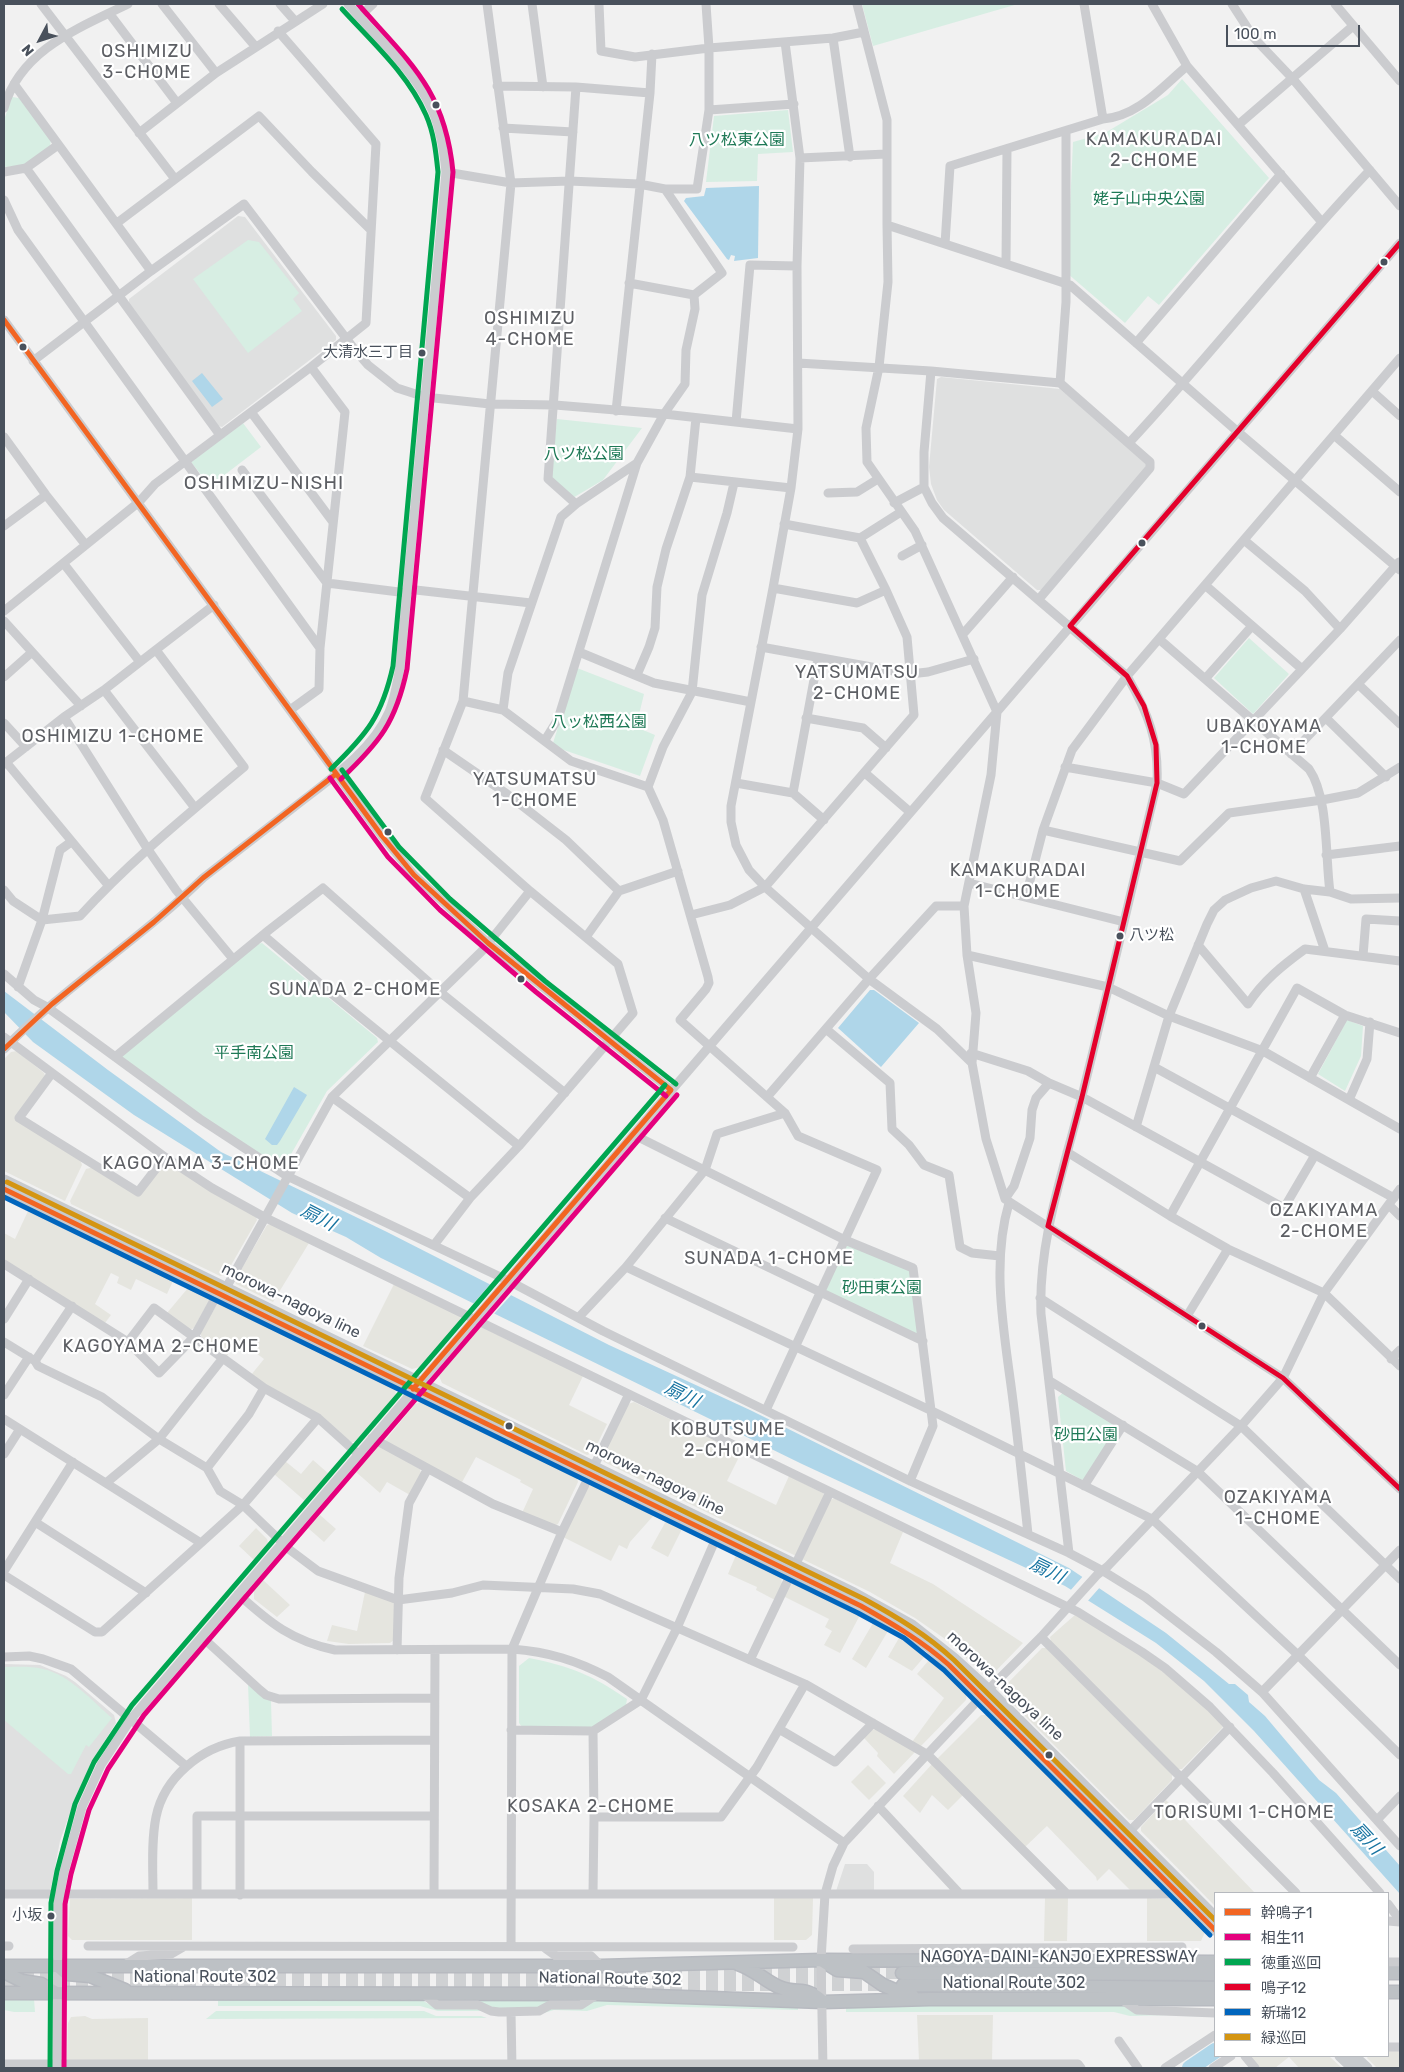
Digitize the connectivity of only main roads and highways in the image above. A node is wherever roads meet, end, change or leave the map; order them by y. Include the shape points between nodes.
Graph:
1 (4, 1180) edge
2 (4, 1189) edge
3 (222, 1291) junction
4 (592, 1470) junction
5 (793, 1569) junction
6 (986, 1693) junction
7 (1186, 1894) junction
8 (1214, 1916) edge
9 (1214, 1929) edge
10 (821, 1960) junction
11 (731, 1962) junction
12 (1214, 1962) edge
13 (4, 1966) edge
14 (58, 1966) junction
15 (4, 1972) edge
16 (1214, 1974) edge
17 (1214, 1988) edge
18 (4, 1993) edge
19 (56, 1993) junction
20 (139, 1993) junction
21 (928, 1999) junction
22 (1214, 1999) edge
23 (823, 2002) junction
24 (1341, 2057) edge
25 (1355, 2057) edge
26 (1353, 2068) edge
27 (1366, 2068) edge

1 - 3 main road, morowa-nagoya line
2 - 3 main road, morowa-nagoya line
3 - 4 main road, morowa-nagoya line
4 - 5 main road, morowa-nagoya line
4 - 5 main road, morowa-nagoya line via 718,1536
5 - 6 main road, morowa-nagoya line via 854,1593 912,1625 955,1658
6 - 7 main road, morowa-nagoya line
6 - 7 main road, morowa-nagoya line via 1130,1831
7 - 8 main road, morowa-nagoya line
7 - 9 main road, morowa-nagoya line
10 - 11 highway, National Route 302
10 - 12 highway, National Route 302
10 - 21 highway via 836,1970 864,1972 897,1991
11 - 14 highway, National Route 302 via 601,1966
11 - 23 highway via 746,1966 779,1987 814,1993
13 - 14 highway, National Route 302
14 - 20 highway via 67,1974 90,1976 119,1989
15 - 19 highway via 22,1981 41,1984
16 - 17 highway, NAGOYA-DAINI-KANJO EXPRESSWAY via 902,1979
18 - 19 highway, National Route 302
19 - 20 highway, National Route 302
20 - 23 highway, National Route 302 via 598,1994
21 - 22 highway, National Route 302
21 - 23 highway, National Route 302
24 - 26 main road
25 - 27 main road

